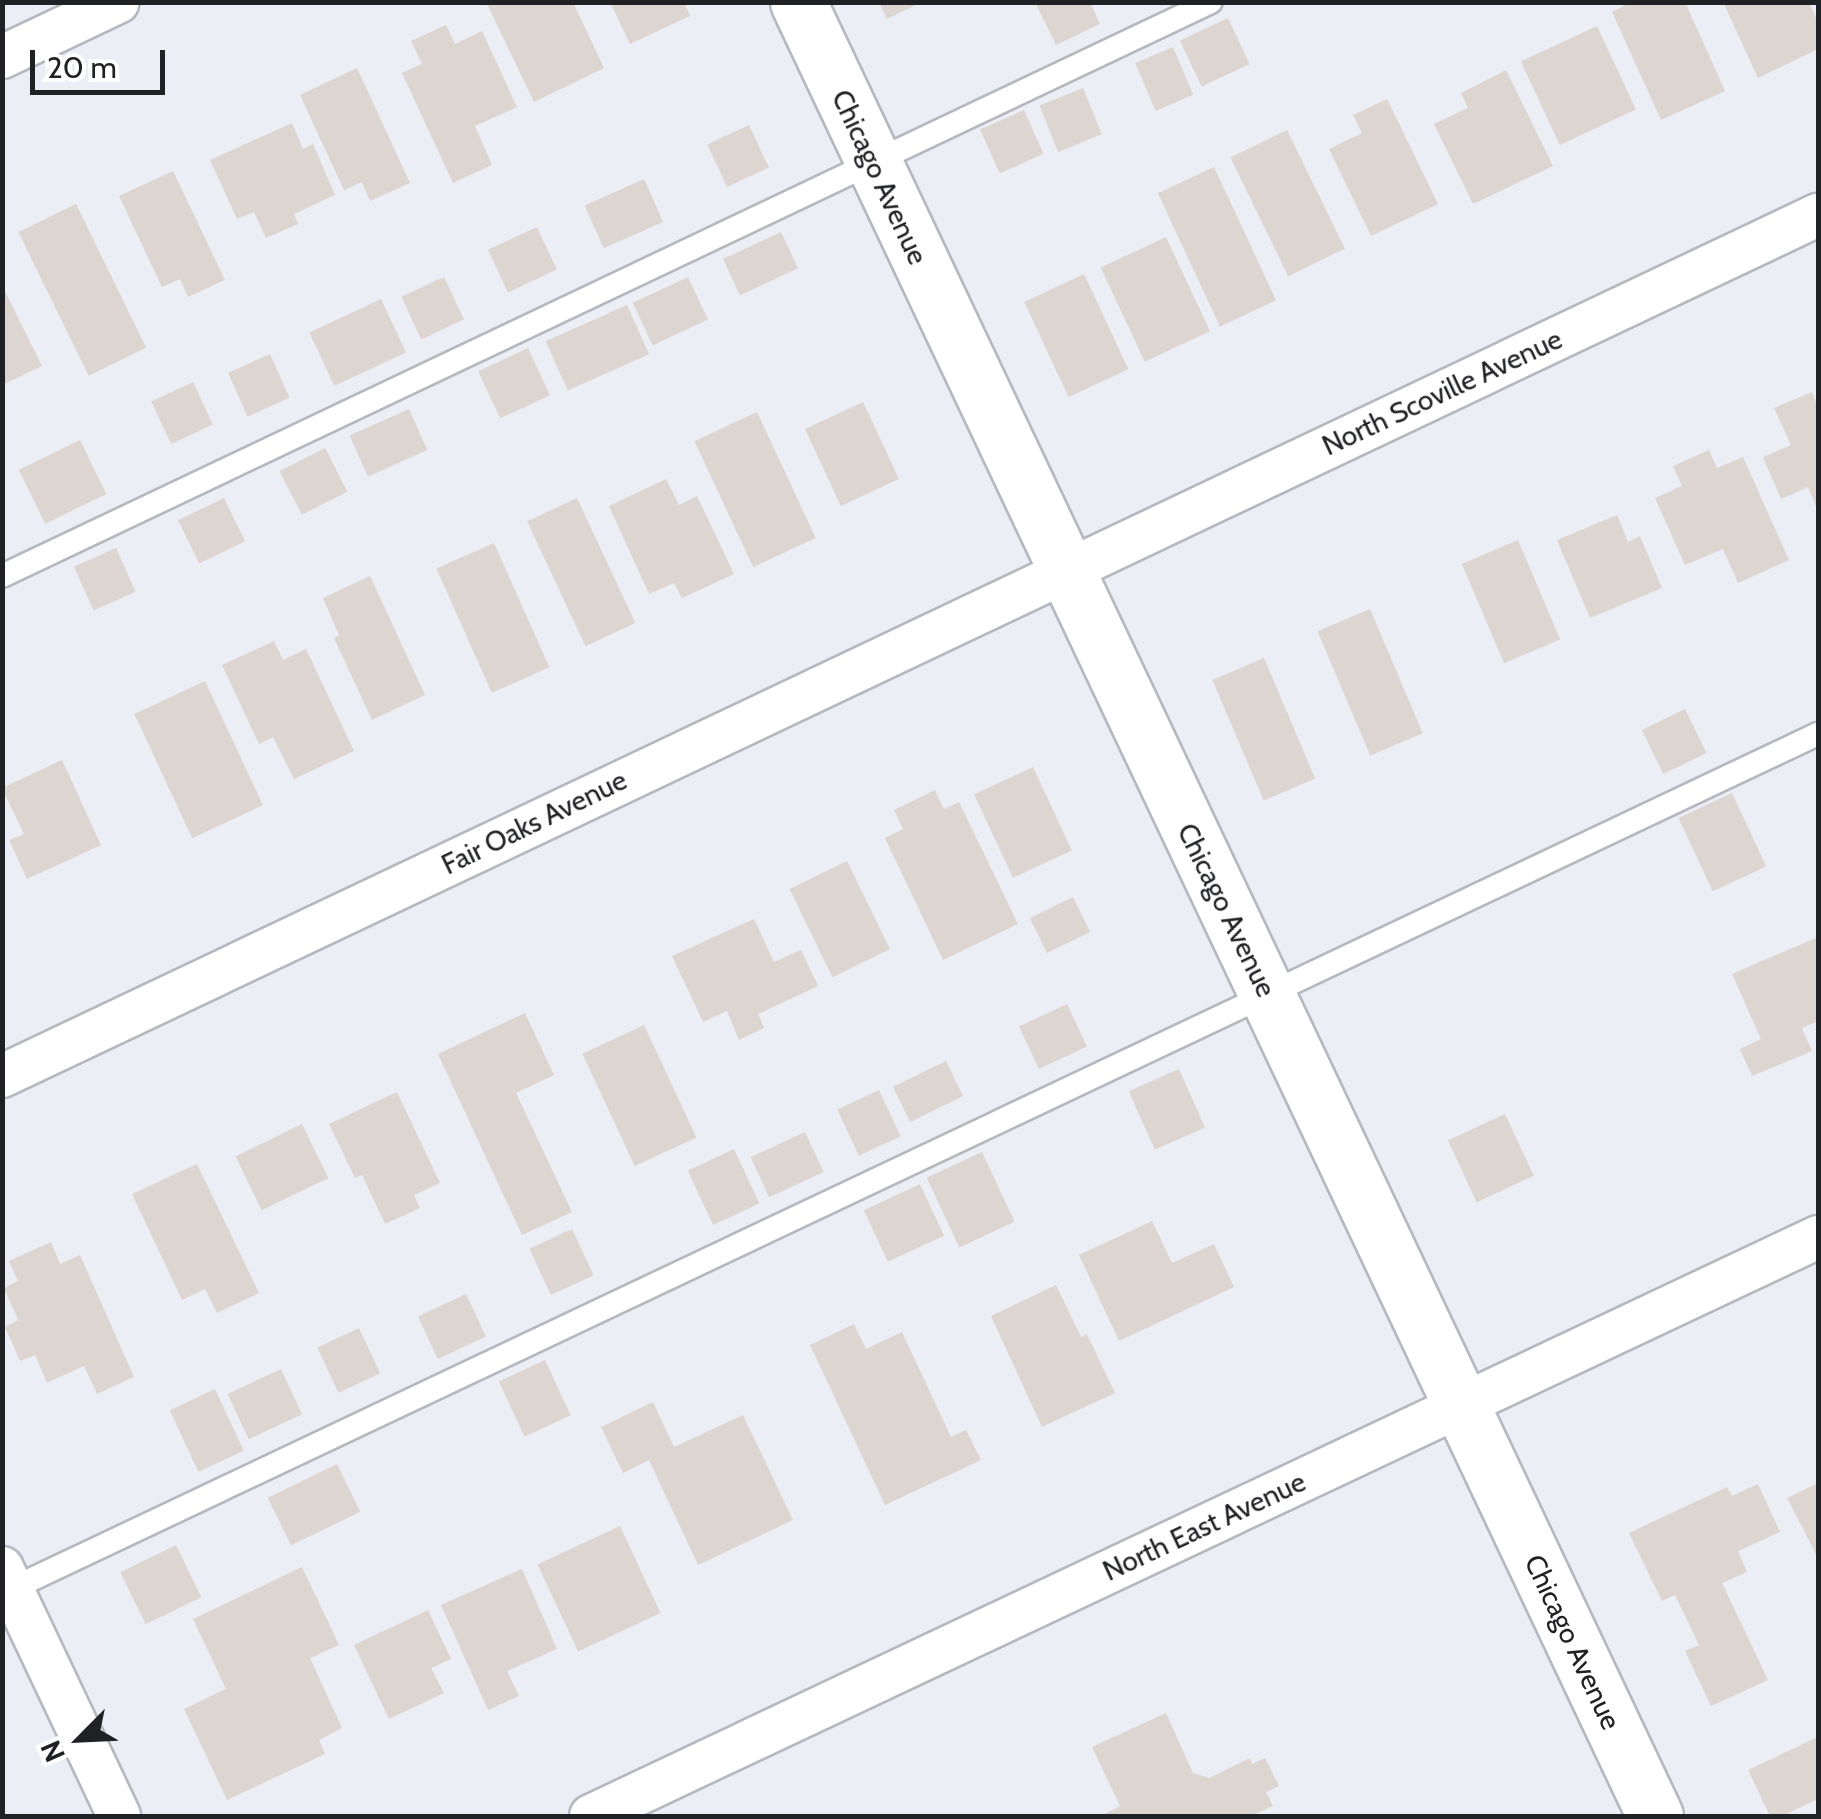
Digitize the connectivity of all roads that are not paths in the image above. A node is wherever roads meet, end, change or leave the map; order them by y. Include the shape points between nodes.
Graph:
1 (118, 2) edge
2 (798, 2) edge
3 (1212, 2) edge
4 (2, 57) edge
5 (874, 163) junction
6 (1818, 215) edge
7 (1064, 569) junction
8 (2, 576) edge
9 (1818, 734) edge
10 (1268, 995) junction
11 (2, 1076) edge
12 (1818, 1237) edge
13 (1462, 1405) junction
14 (6, 1583) edge
15 (119, 1816) edge
16 (590, 1816) edge
17 (1655, 1816) edge

1 - 4 street
2 - 5 main road, Chicago Avenue
3 - 5 lane
5 - 7 main road, Chicago Avenue
5 - 8 lane
6 - 7 street, North Scoville Avenue
7 - 10 main road, Chicago Avenue
7 - 11 street, Fair Oaks Avenue
9 - 10 lane
10 - 13 main road, Chicago Avenue
10 - 14 lane
12 - 13 street, North East Avenue
13 - 16 street, North East Avenue
13 - 17 main road, Chicago Avenue
14 - 15 street

